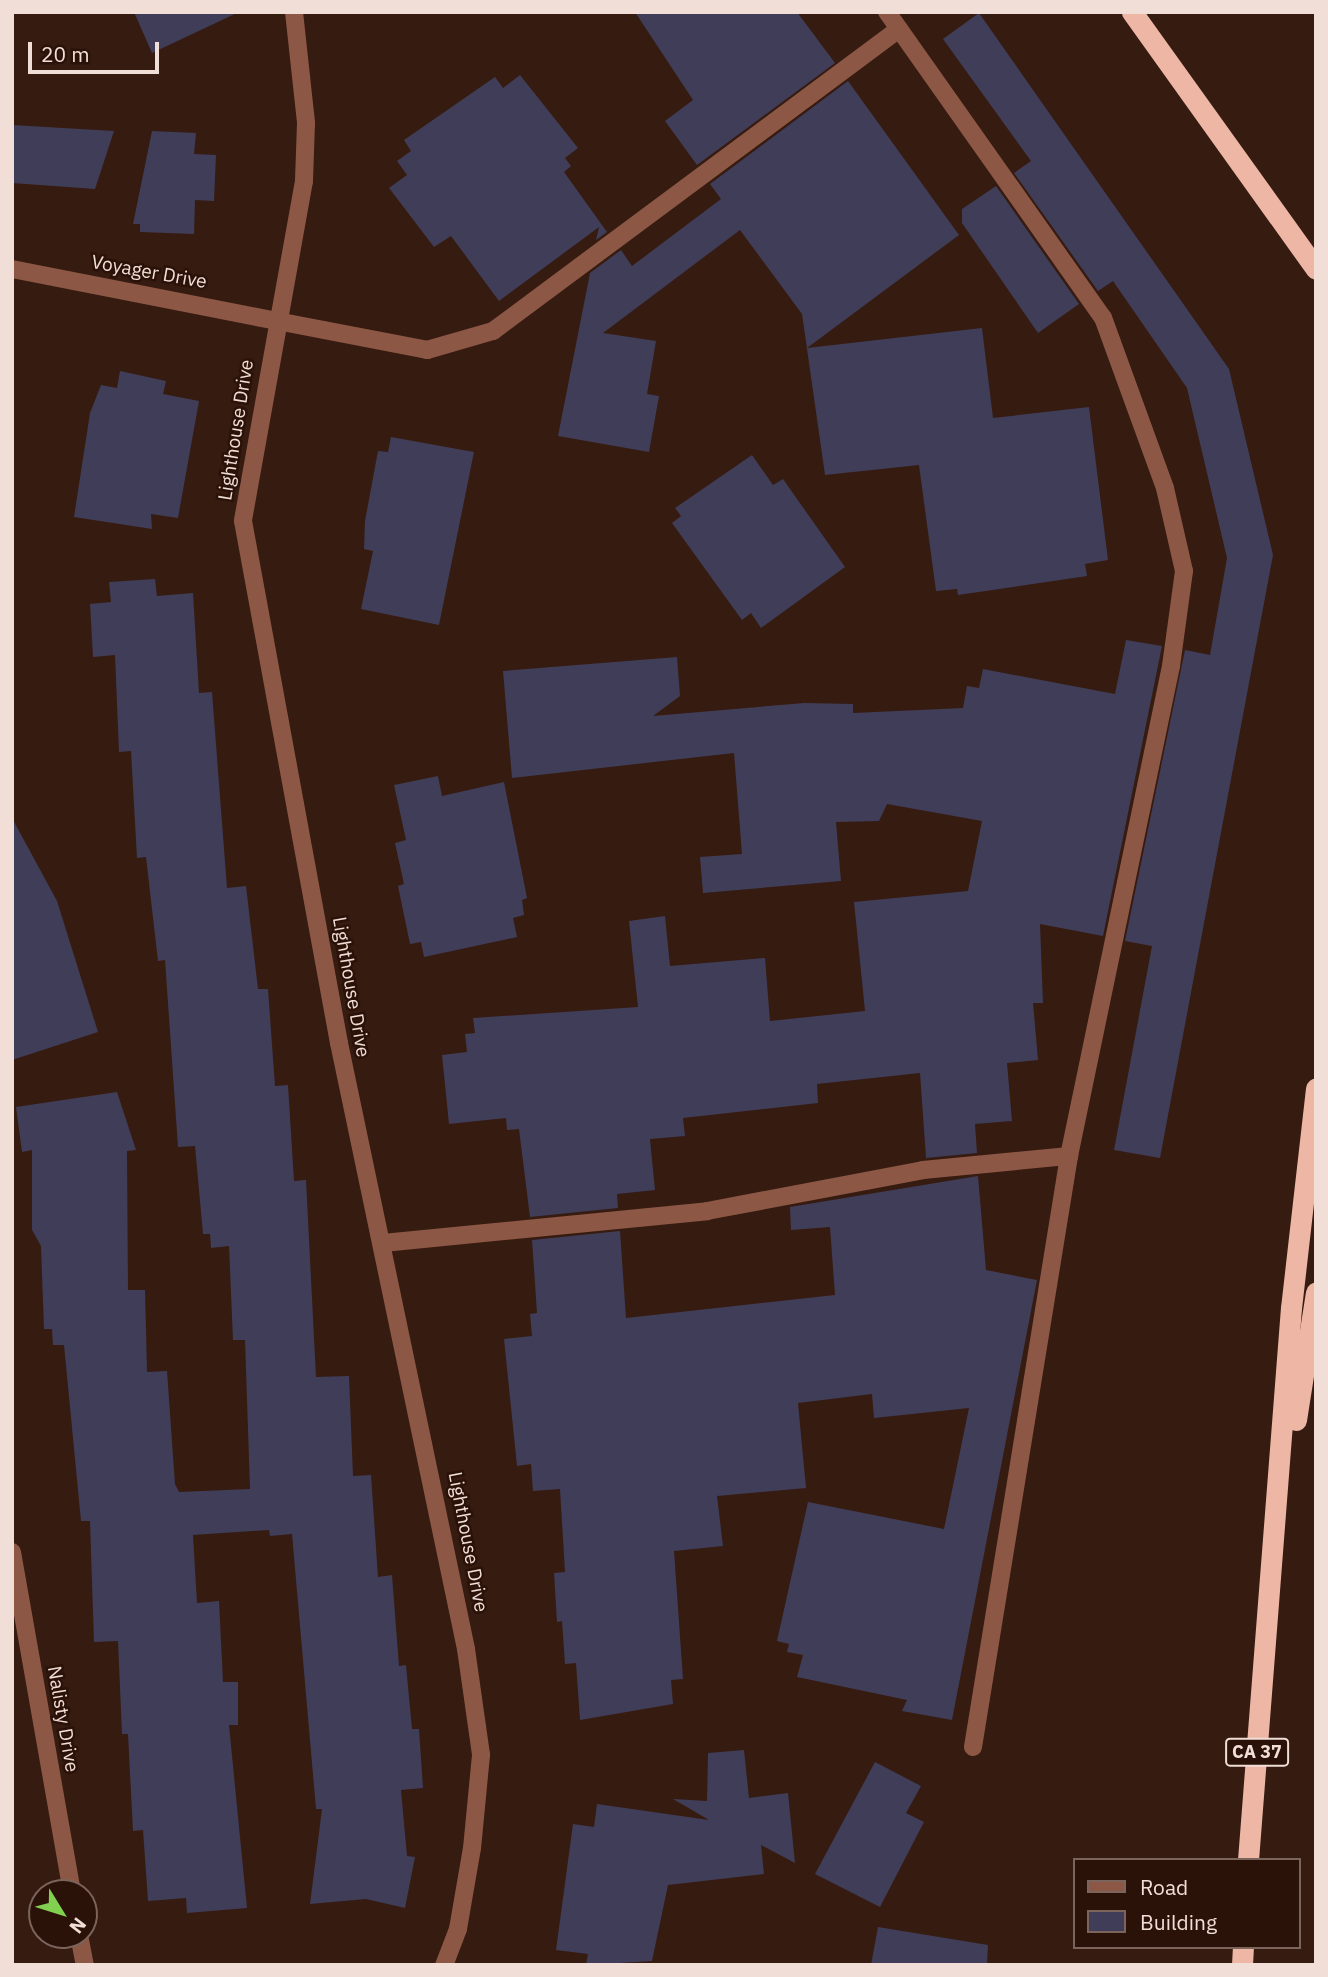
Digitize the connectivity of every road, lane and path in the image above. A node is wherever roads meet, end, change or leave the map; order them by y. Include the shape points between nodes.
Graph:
1 (294, 12) edge
2 (887, 12) edge
3 (1132, 12) edge
4 (899, 29) junction
5 (12, 269) edge
6 (1316, 269) edge
7 (277, 321) junction
8 (1316, 1088) edge
9 (1069, 1156) junction
10 (383, 1243) junction
11 (1316, 1293) edge
12 (12, 1552) edge
13 (1267, 1644) junction
14 (972, 1747) dead end
15 (1248, 1858) edge
16 (70, 1879) edge
17 (444, 1965) edge

1 - 7 street, Lighthouse Drive via 306,123 304,181
2 - 4 street
3 - 6 highway
4 - 7 street, Voyager Drive via 493,331 428,350
4 - 9 street via 1103,318 1165,488 1184,571 1171,666
5 - 7 street, Voyager Drive
7 - 10 street, Lighthouse Drive via 243,521
8 - 13 highway via 1291,1308
9 - 10 street via 923,1170 707,1211
9 - 14 street
10 - 17 street, Lighthouse Drive via 457,1583 481,1755 467,1875
11 - 13 highway, CA 37
12 - 16 street, Nalisty Drive
13 - 15 highway, CA 37

